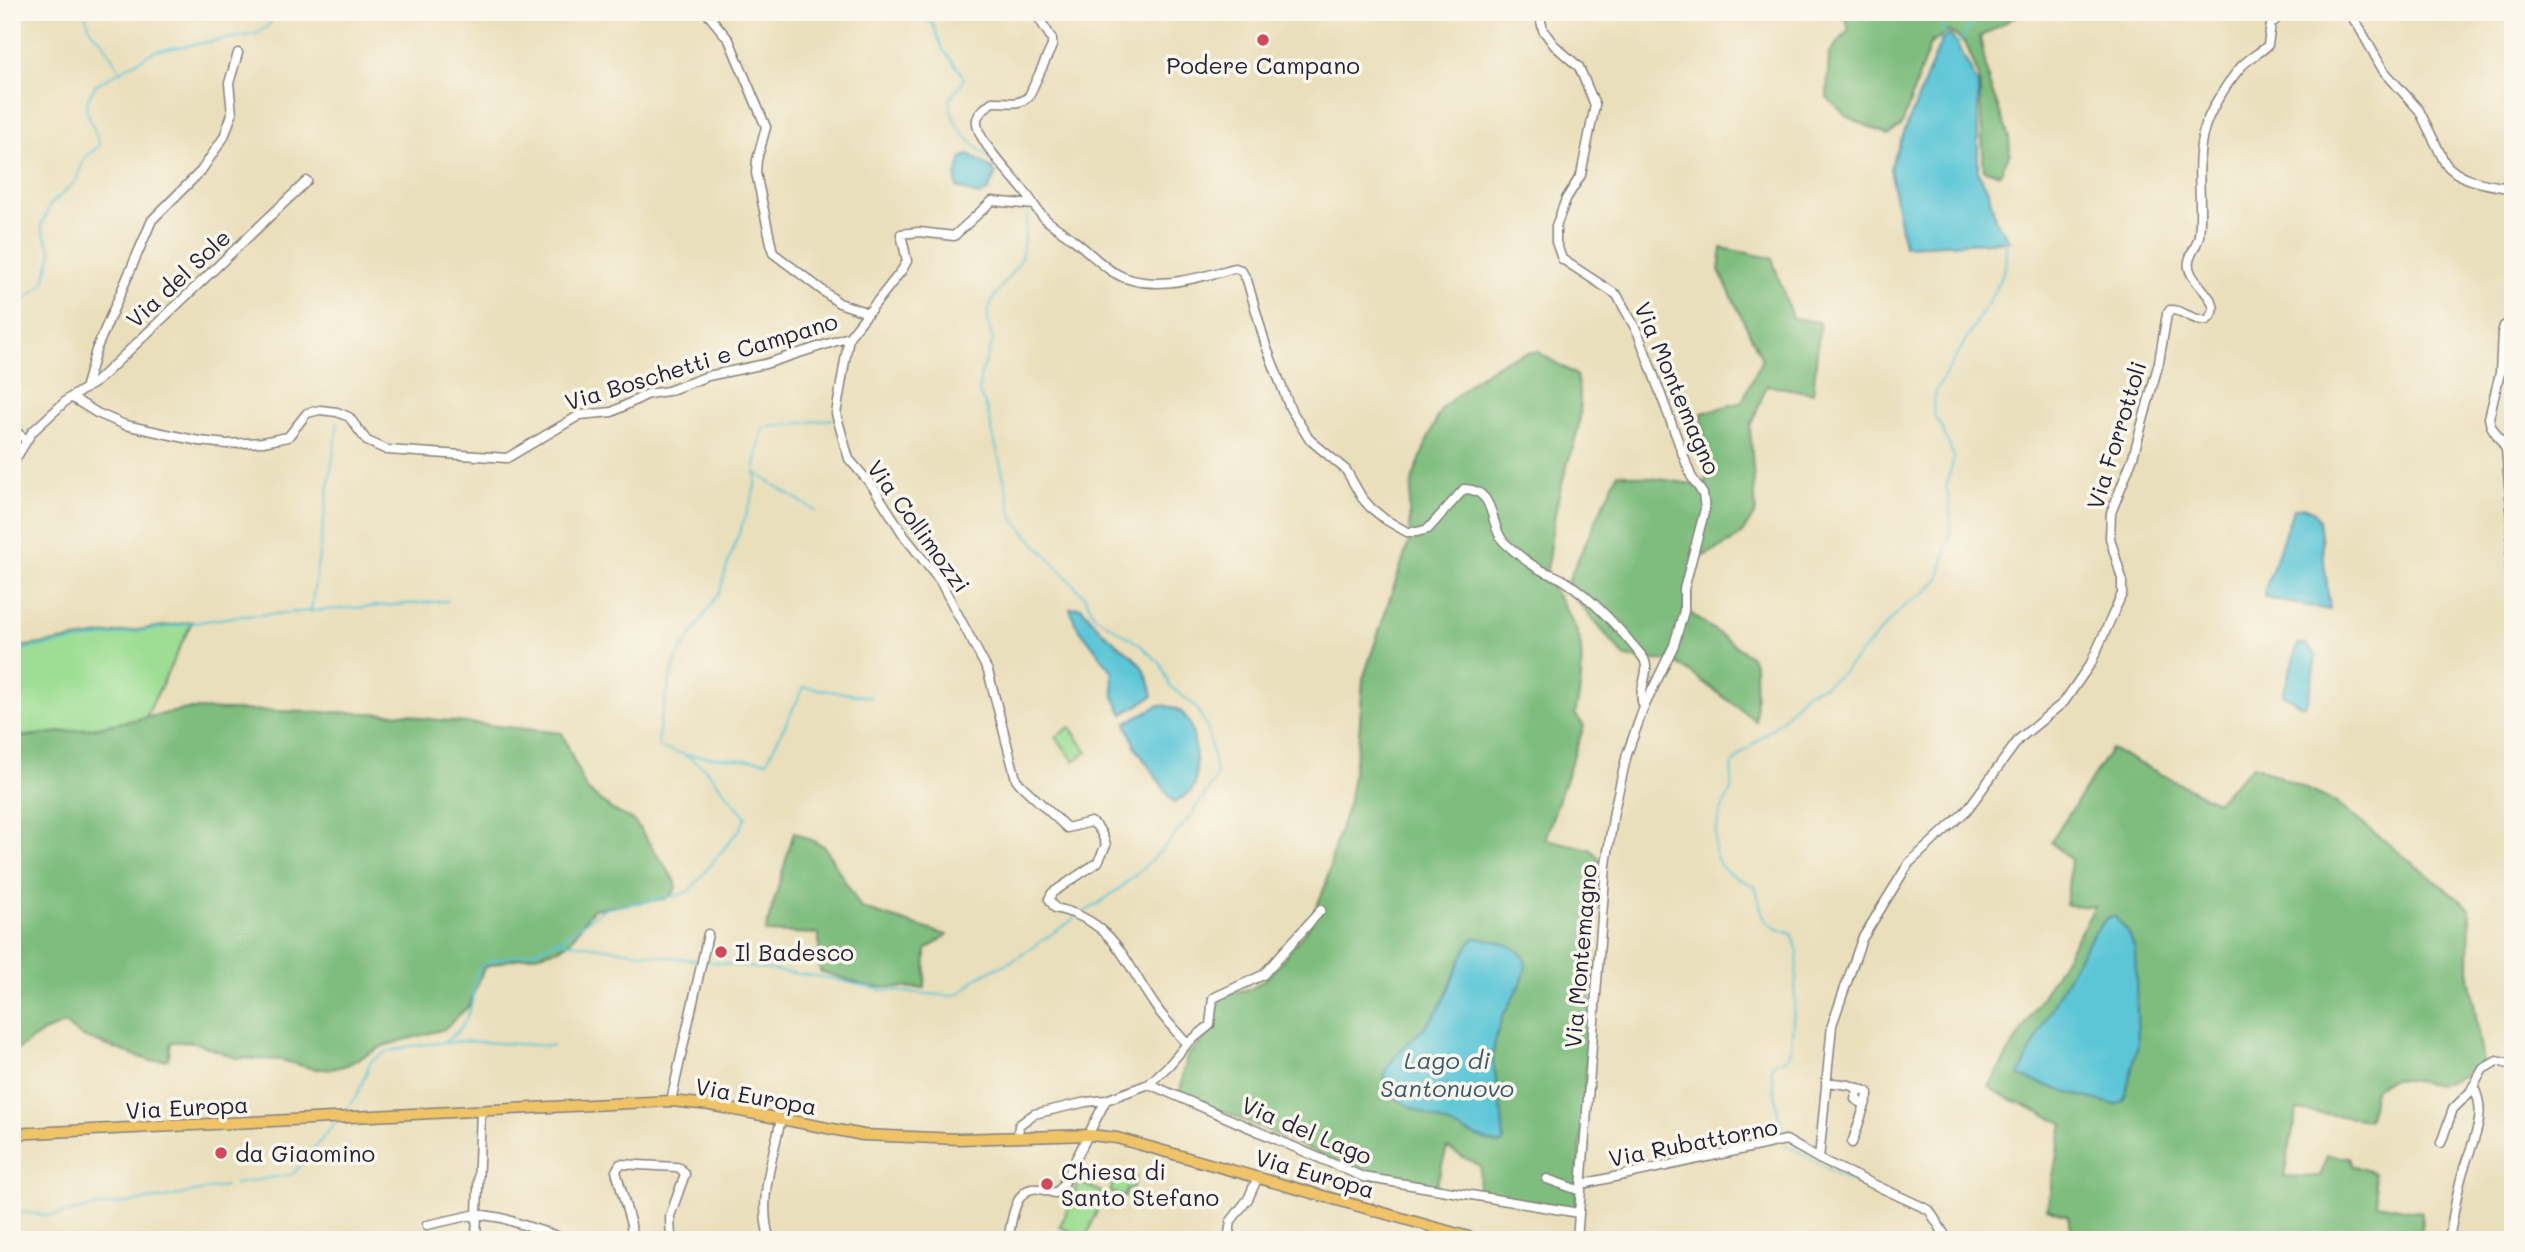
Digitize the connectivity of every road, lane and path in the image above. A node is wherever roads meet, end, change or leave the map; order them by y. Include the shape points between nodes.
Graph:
1 (706, 12) edge
2 (1035, 12) edge
3 (1539, 12) edge
4 (2284, 12) edge
5 (2348, 12) edge
6 (238, 53) dead end
7 (307, 181) dead end
8 (2513, 189) edge
9 (1034, 205) junction
10 (868, 313) junction
11 (2513, 320) edge
12 (849, 337) junction
13 (85, 389) junction
14 (71, 397) junction
15 (12, 428) edge
16 (26, 440) junction
17 (12, 466) edge
18 (2513, 580) edge
19 (1644, 707) junction
20 (1321, 911) dead end
21 (708, 934) dead end
22 (1187, 1044) junction
23 (2513, 1065) edge
24 (1826, 1082) junction
25 (1149, 1084) junction
26 (2473, 1086) junction
27 (1106, 1100) junction
28 (671, 1101) junction
29 (481, 1111) junction
30 (781, 1119) junction
31 (12, 1134) edge
32 (1090, 1135) junction
33 (1018, 1138) junction
34 (1852, 1143) dead end
35 (2441, 1143) dead end
36 (1819, 1159) junction
37 (1258, 1177) junction
38 (1547, 1178) dead end
39 (1581, 1188) junction
40 (477, 1213) junction
41 (1579, 1213) junction
42 (427, 1225) dead end
43 (476, 1239) edge
44 (569, 1240) edge
45 (632, 1240) edge
46 (671, 1240) edge
47 (770, 1240) edge
48 (1008, 1240) edge
49 (1228, 1240) edge
50 (1479, 1240) edge
51 (1577, 1240) edge
52 (1948, 1240) edge
53 (2449, 1240) edge

1 - 10 street via 729,40 766,127 756,173 773,253 839,303
2 - 9 street via 1052,46 1029,96 1015,103 992,102 977,121 984,143
3 - 19 street, Via Montemagno via 1543,30 1554,45 1579,66 1595,105 1581,175 1556,226 1562,260 1617,295 1639,333 1691,476 1703,494 1705,509 1684,589 1679,631
4 - 24 street, Via Forrottoli via 2271,24 2269,45 2251,57 2230,82 2203,134 2199,229 2189,271 2214,308 2207,320 2178,310 2167,314 2133,457 2111,513 2110,538 2122,594 2091,663 2064,702 2019,739 1967,810 1909,863 1862,939 1832,1025
5 - 8 street via 2383,69 2419,110 2451,170 2465,178
6 - 13 street via 229,83 232,114 224,137 201,171 152,220 93,357
7 - 13 street, Via del Sole
9 - 10 street, Via Boschetti e Campano via 992,201 954,236 901,234 907,261
9 - 19 street via 1048,222 1126,278 1166,283 1241,270 1290,408 1309,439 1346,470 1371,508 1407,532 1417,532 1428,529 1464,489 1482,496 1490,503 1504,543 1537,568 1570,584 1642,657 1646,669 1640,698
10 - 12 street, Via Boschetti e Campano
11 - 18 street via 2502,333 2500,373 2489,418 2506,449
12 - 14 street, Via Boschetti e Campano via 648,394 612,412 580,415 508,458 387,450 368,441 346,415 320,410 307,413 288,437 227,444 199,441 125,425
12 - 22 street, Via Collimozzi via 836,414 849,459 948,596 990,677 1010,761 1021,785 1068,828 1091,822 1100,829 1106,845 1098,862 1049,899 1055,908 1079,915 1114,939 1155,1006
13 - 14 street, Via del Sole
14 - 16 street
15 - 16 street
16 - 17 street
19 - 39 street, Via Montemagno via 1627,754 1606,865
20 - 22 street via 1263,975 1213,998 1210,1025
21 - 28 street
22 - 25 street
23 - 26 street via 2503,1060 2492,1062 2478,1074
24 - 34 street via 1859,1088 1855,1099 1865,1105
24 - 36 street, Via Forrottoli
25 - 27 street
25 - 41 street, Via del Lago via 1363,1177
26 - 35 street via 2450,1113
26 - 53 street via 2480,1115
27 - 32 street
27 - 33 street via 1034,1114 1019,1125
28 - 29 main road, Via Europa
28 - 30 main road, Via Europa
29 - 31 main road, Via Europa
29 - 40 street
30 - 33 main road, Via Europa via 863,1135
30 - 47 street via 765,1197
32 - 33 main road, Via Europa
32 - 37 main road, Via Europa via 1117,1138
32 - 48 street via 1061,1188 1055,1193 1033,1188 1023,1193
36 - 39 street, Via Rubattorno via 1783,1140
36 - 52 street, Via Rubattorno via 1929,1210
37 - 49 street via 1231,1221
37 - 50 main road, Via Europa
38 - 39 street
39 - 41 street, Via Montemagno
40 - 42 street
40 - 43 street
40 - 44 street
41 - 51 street, Via Montemagno
45 - 46 street via 616,1171 620,1164 676,1167 685,1174 670,1216

